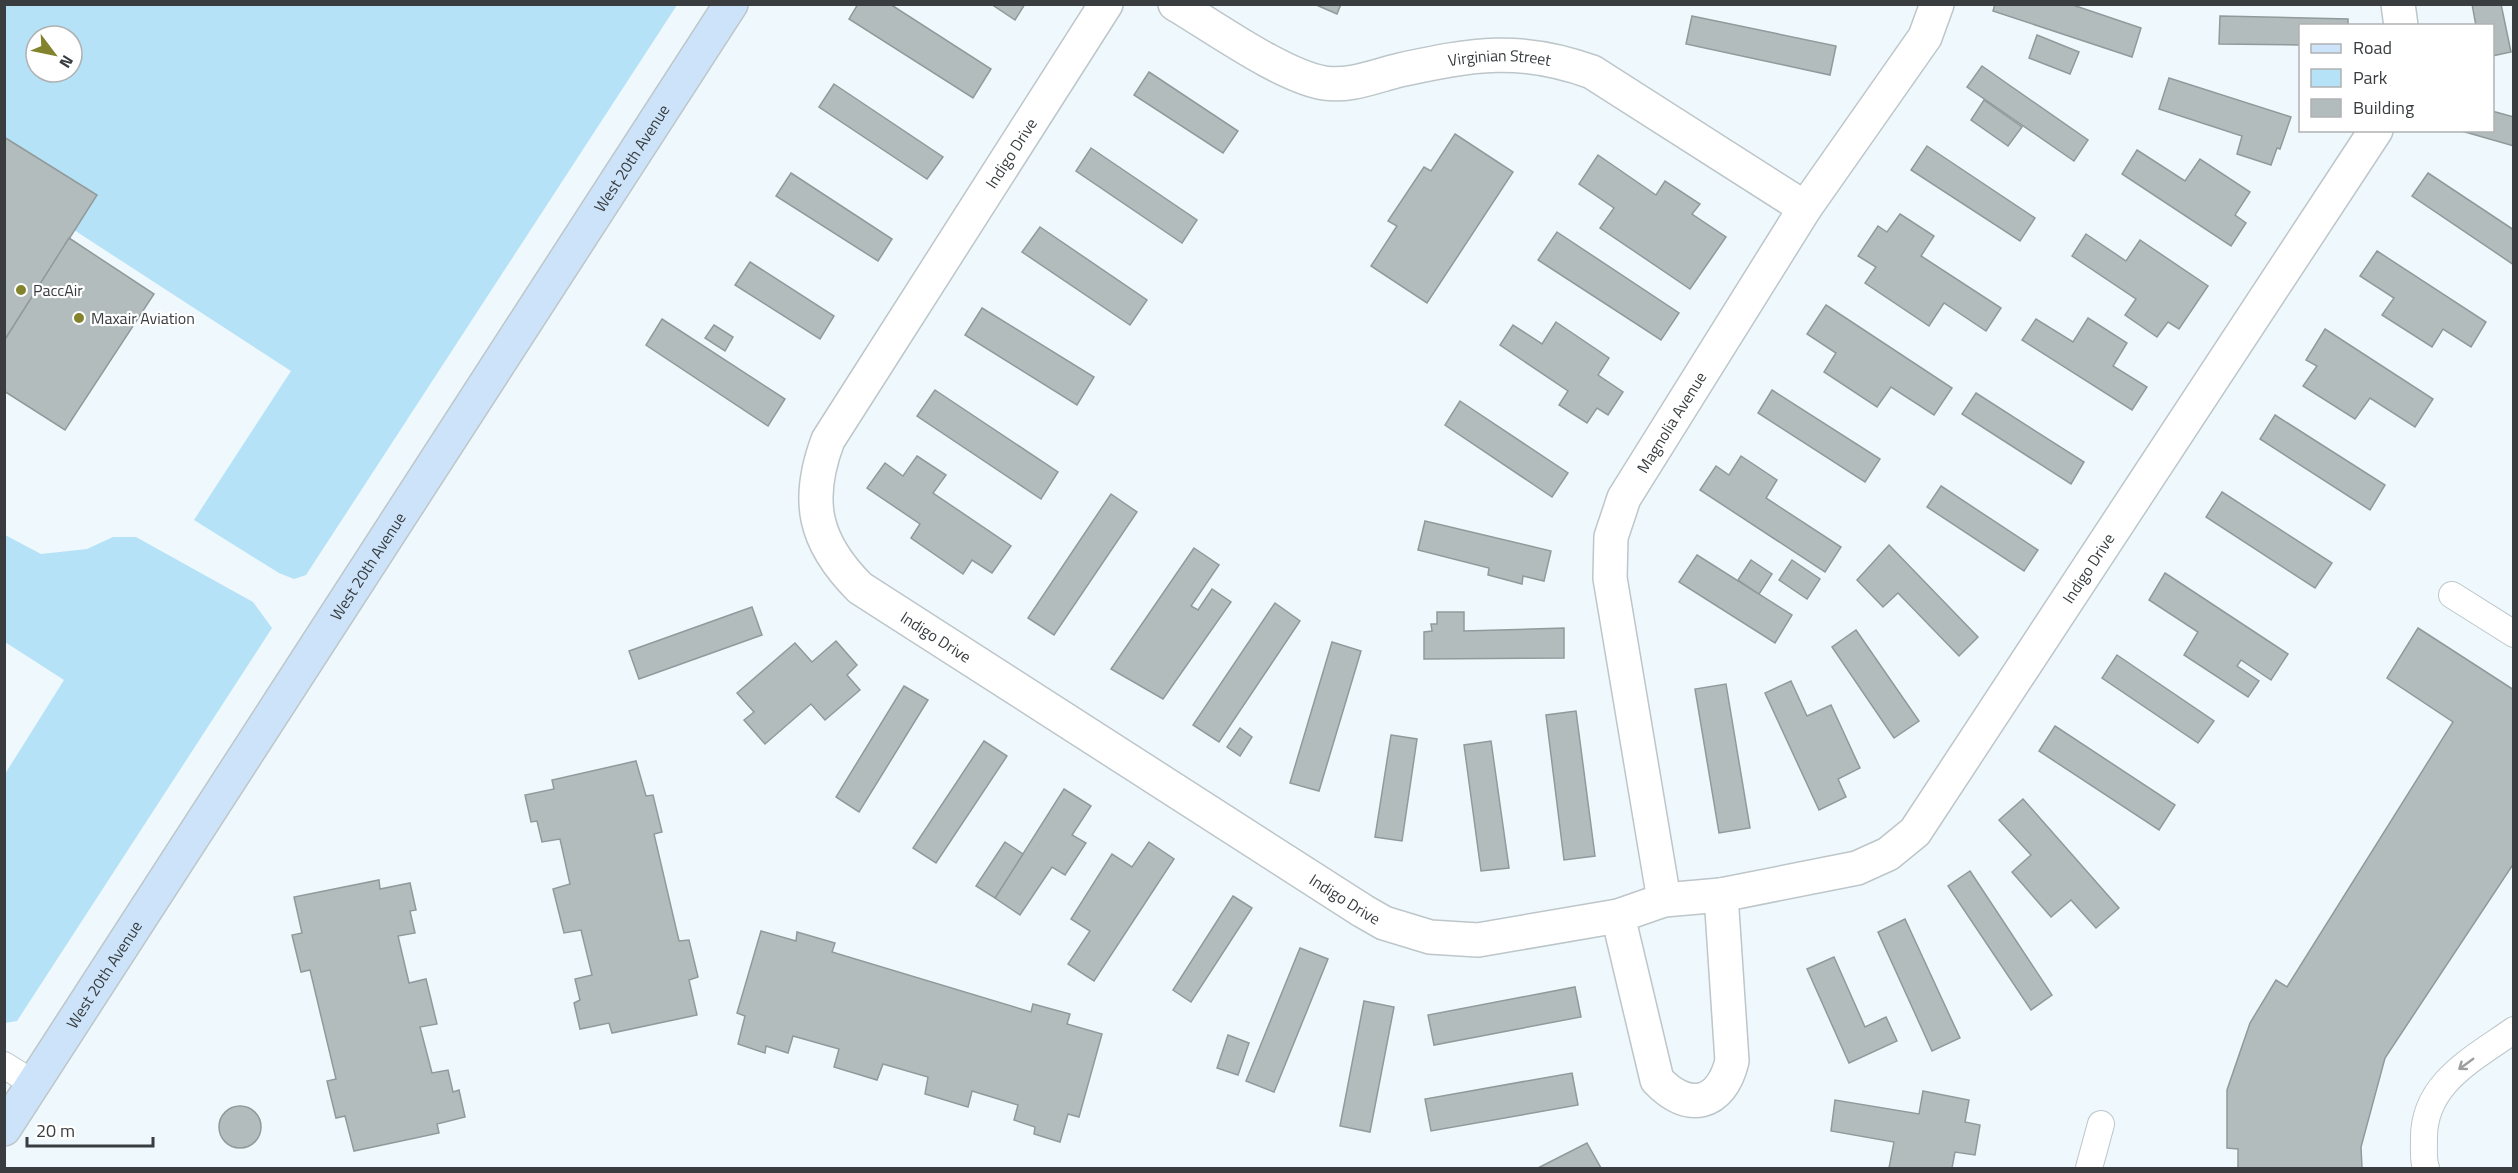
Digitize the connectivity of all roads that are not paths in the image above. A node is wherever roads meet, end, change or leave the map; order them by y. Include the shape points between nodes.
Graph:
1 (731, 4) edge
2 (1106, 4) edge
3 (1175, 4) edge
4 (1937, 4) edge
5 (2398, 4) edge
6 (2402, 24) edge
7 (2375, 132) edge
8 (1804, 208) junction
9 (2452, 595) dead end
10 (2514, 634) edge
11 (1722, 894) junction
12 (1664, 900) junction
13 (1618, 916) junction
14 (2514, 1030) edge
15 (4, 1065) edge
16 (34, 1084) junction
17 (2100, 1124) dead end
18 (4, 1129) edge
19 (2089, 1168) edge
20 (2426, 1168) edge

1 - 16 main road, West 20th Avenue
2 - 13 street, Indigo Drive via 828,440 817,469 814,499 820,530 838,566 860,588 1384,923 1430,938 1478,940
3 - 8 street, Virginian Street via 1299,77 1326,83 1353,83 1451,60 1511,53 1560,60 1592,72
4 - 8 street, Magnolia Avenue via 1925,37
5 - 6 street
7 - 11 street, Indigo Drive via 1916,832 1888,854 1857,868
8 - 12 street, Magnolia Avenue via 1624,498 1611,537 1610,578
9 - 10 lane
11 - 12 street, Indigo Drive
11 - 13 street via 1732,1061 1727,1082 1711,1096 1692,1101 1671,1095 1657,1080
12 - 13 street, Indigo Drive
14 -> 20 lane via 2452,1074 2431,1100 2423,1125
15 - 16 lane
16 - 18 main road, West 20th Avenue
17 - 19 lane

